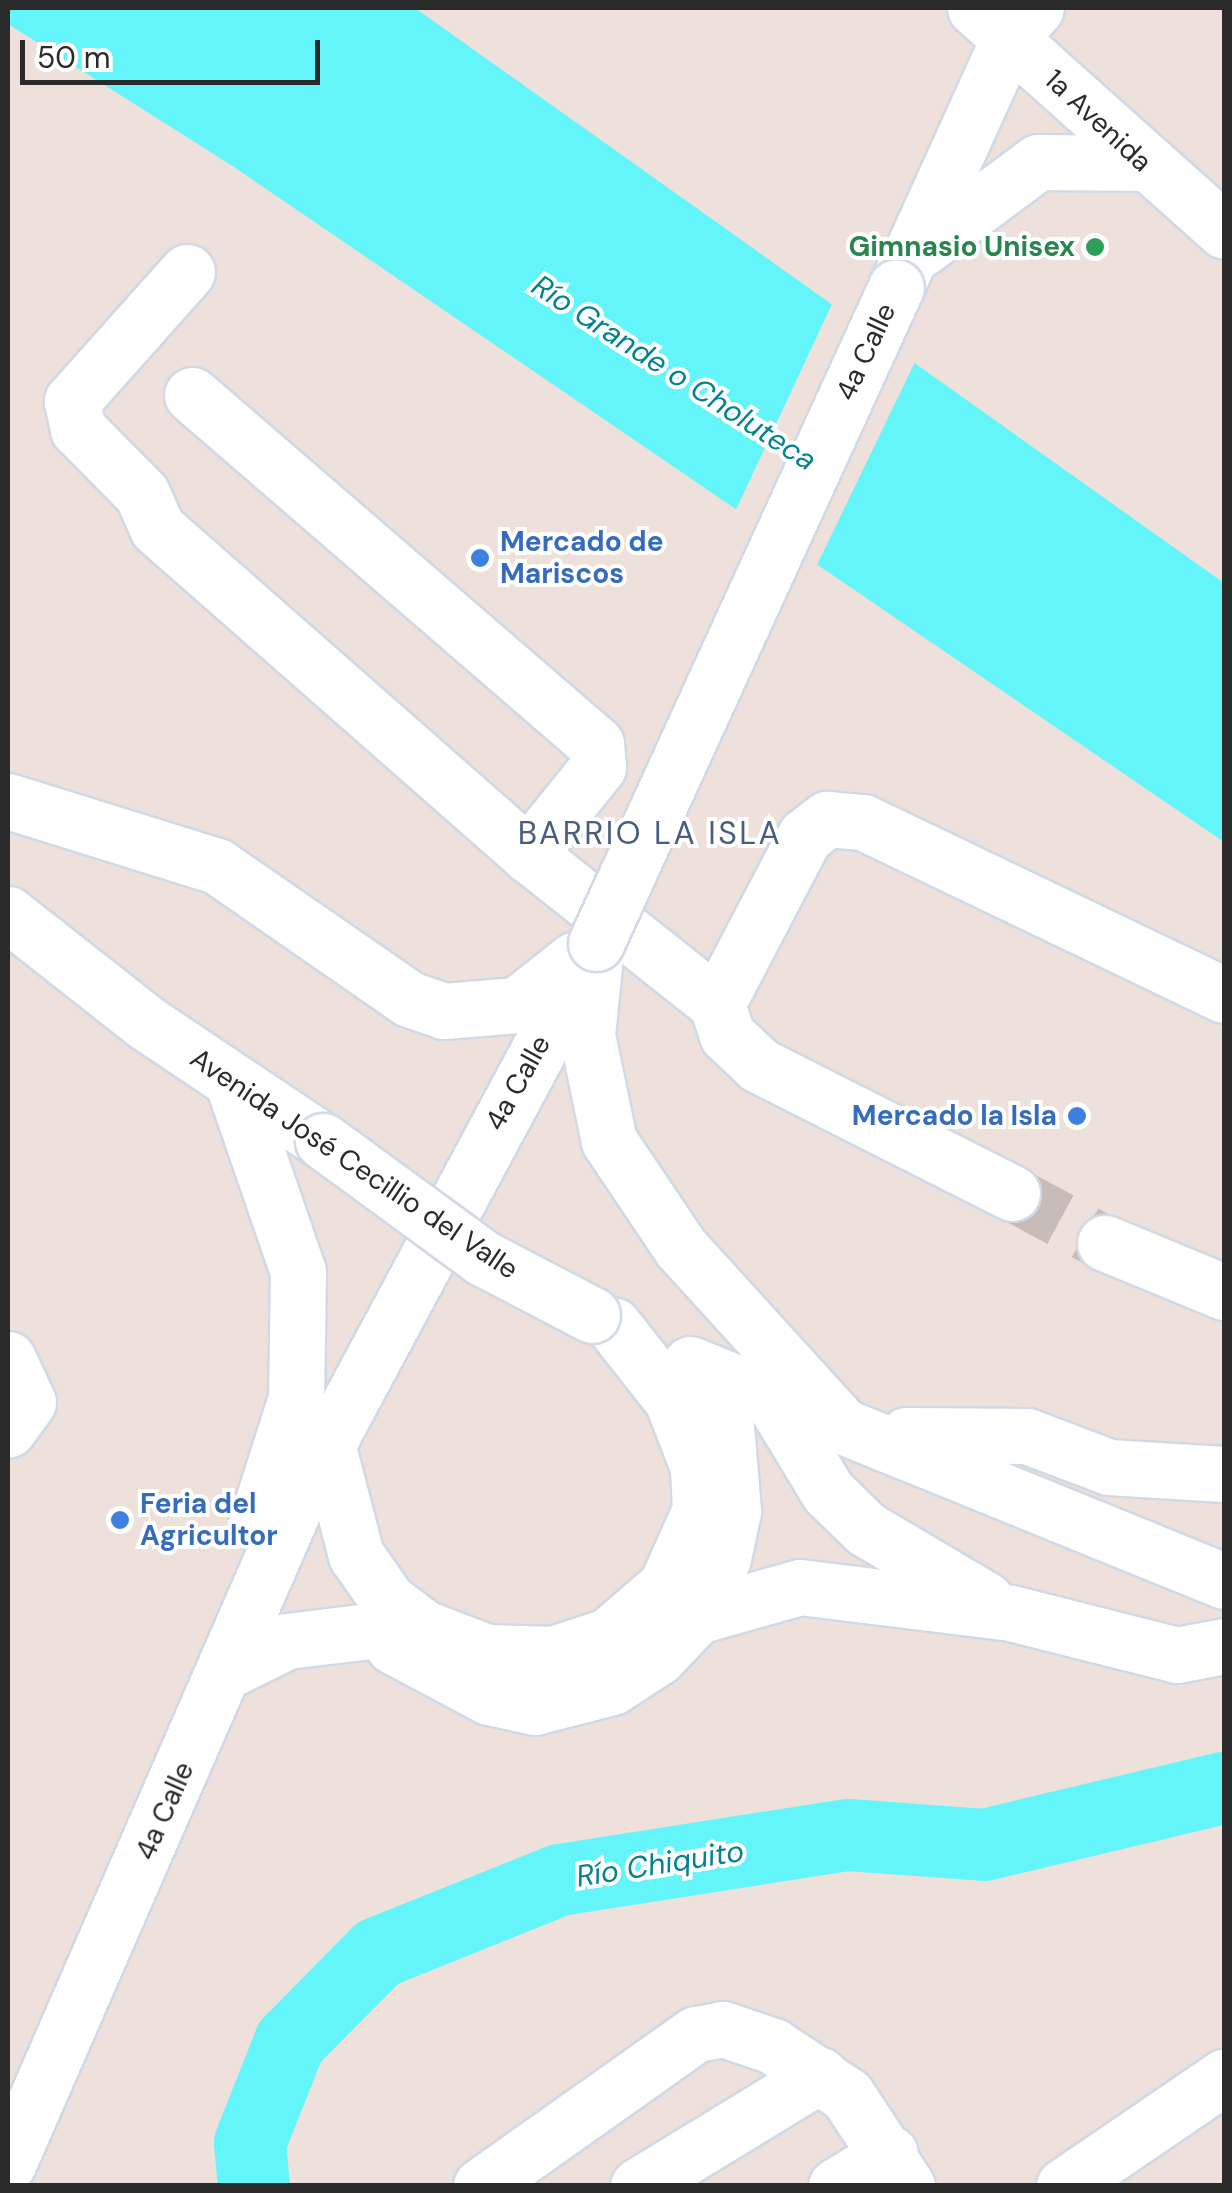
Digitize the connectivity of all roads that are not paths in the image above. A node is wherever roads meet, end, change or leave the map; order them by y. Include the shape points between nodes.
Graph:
1 (1007, 18) edge
2 (1143, 163) junction
3 (1224, 231) edge
4 (188, 272) dead end
5 (902, 274) junction
6 (192, 395) dead end
7 (8, 802) edge
8 (528, 854) junction
9 (8, 914) edge
10 (596, 943) junction
11 (1224, 995) edge
12 (718, 1004) junction
13 (233, 1083) junction
14 (1012, 1193) tunnel mouth
15 (1105, 1243) tunnel mouth
16 (1224, 1292) edge
17 (603, 1320) junction
18 (8, 1360) edge
19 (756, 1373) junction
20 (8, 1430) edge
21 (854, 1430) junction
22 (327, 1444) junction
23 (1224, 1474) edge
24 (298, 1499) junction
25 (1224, 1581) edge
26 (1011, 1613) junction
27 (697, 1616) junction
28 (370, 1632) junction
29 (1224, 1646) edge
30 (226, 1671) junction
31 (820, 2075) junction
32 (1224, 2077) edge
33 (42, 2091) junction
34 (8, 2164) edge
35 (898, 2169) edge
36 (482, 2186) edge
37 (638, 2186) edge
38 (836, 2186) edge
39 (1064, 2186) edge

1 - 2 street, 1a Avenida
1 - 5 street, 4a Calle
2 - 3 street, 1a Avenida
2 - 5 street via 1038,162
4 - 8 street via 72,401 78,429 142,494 156,528
5 - 10 street, 4a Calle, bridge
6 - 8 street via 596,744 598,768
7 - 10 street via 217,866 395,990 444,1011 516,1005
8 - 12 street
9 - 13 street, Avenida José Cecillio del Valle
10 - 19 street via 587,1035 609,1140
10 - 22 street, 4a Calle
11 - 12 street via 862,822 827,819 805,836
12 - 14 street via 727,1034 759,1065
13 - 17 street, Avenida José Cecillio del Valle, bridge via 483,1258
13 - 33 street via 298,1272 296,1398 221,1632 104,1893
15 - 16 street
17 - 19 street, Avenida José Cecillio del Valle
17 - 22 street via 672,1400 698,1467 700,1510 666,1586 608,1636 553,1654 487,1652 424,1628 388,1600 356,1556
18 - 20 street via 28,1402
19 - 21 street, Avenida José Cecillio del Valle
19 - 26 street via 828,1492 866,1529
19 - 27 street via 733,1511
21 - 23 street via 1028,1436 1109,1468
21 - 25 street, Avenida José Cecillio del Valle
22 - 24 street, 4a Calle
24 - 28 street via 348,1606
24 - 30 street, 4a Calle
26 - 27 street via 800,1586
26 - 29 street via 1177,1655
27 - 28 street via 612,1687 535,1707 444,1676
28 - 30 street via 287,1641
30 - 33 street, 4a Calle
31 - 35 street
31 - 36 street via 724,2028 696,2034
31 - 37 street
32 - 39 street
33 - 34 street, 4a Calle
35 - 38 street

